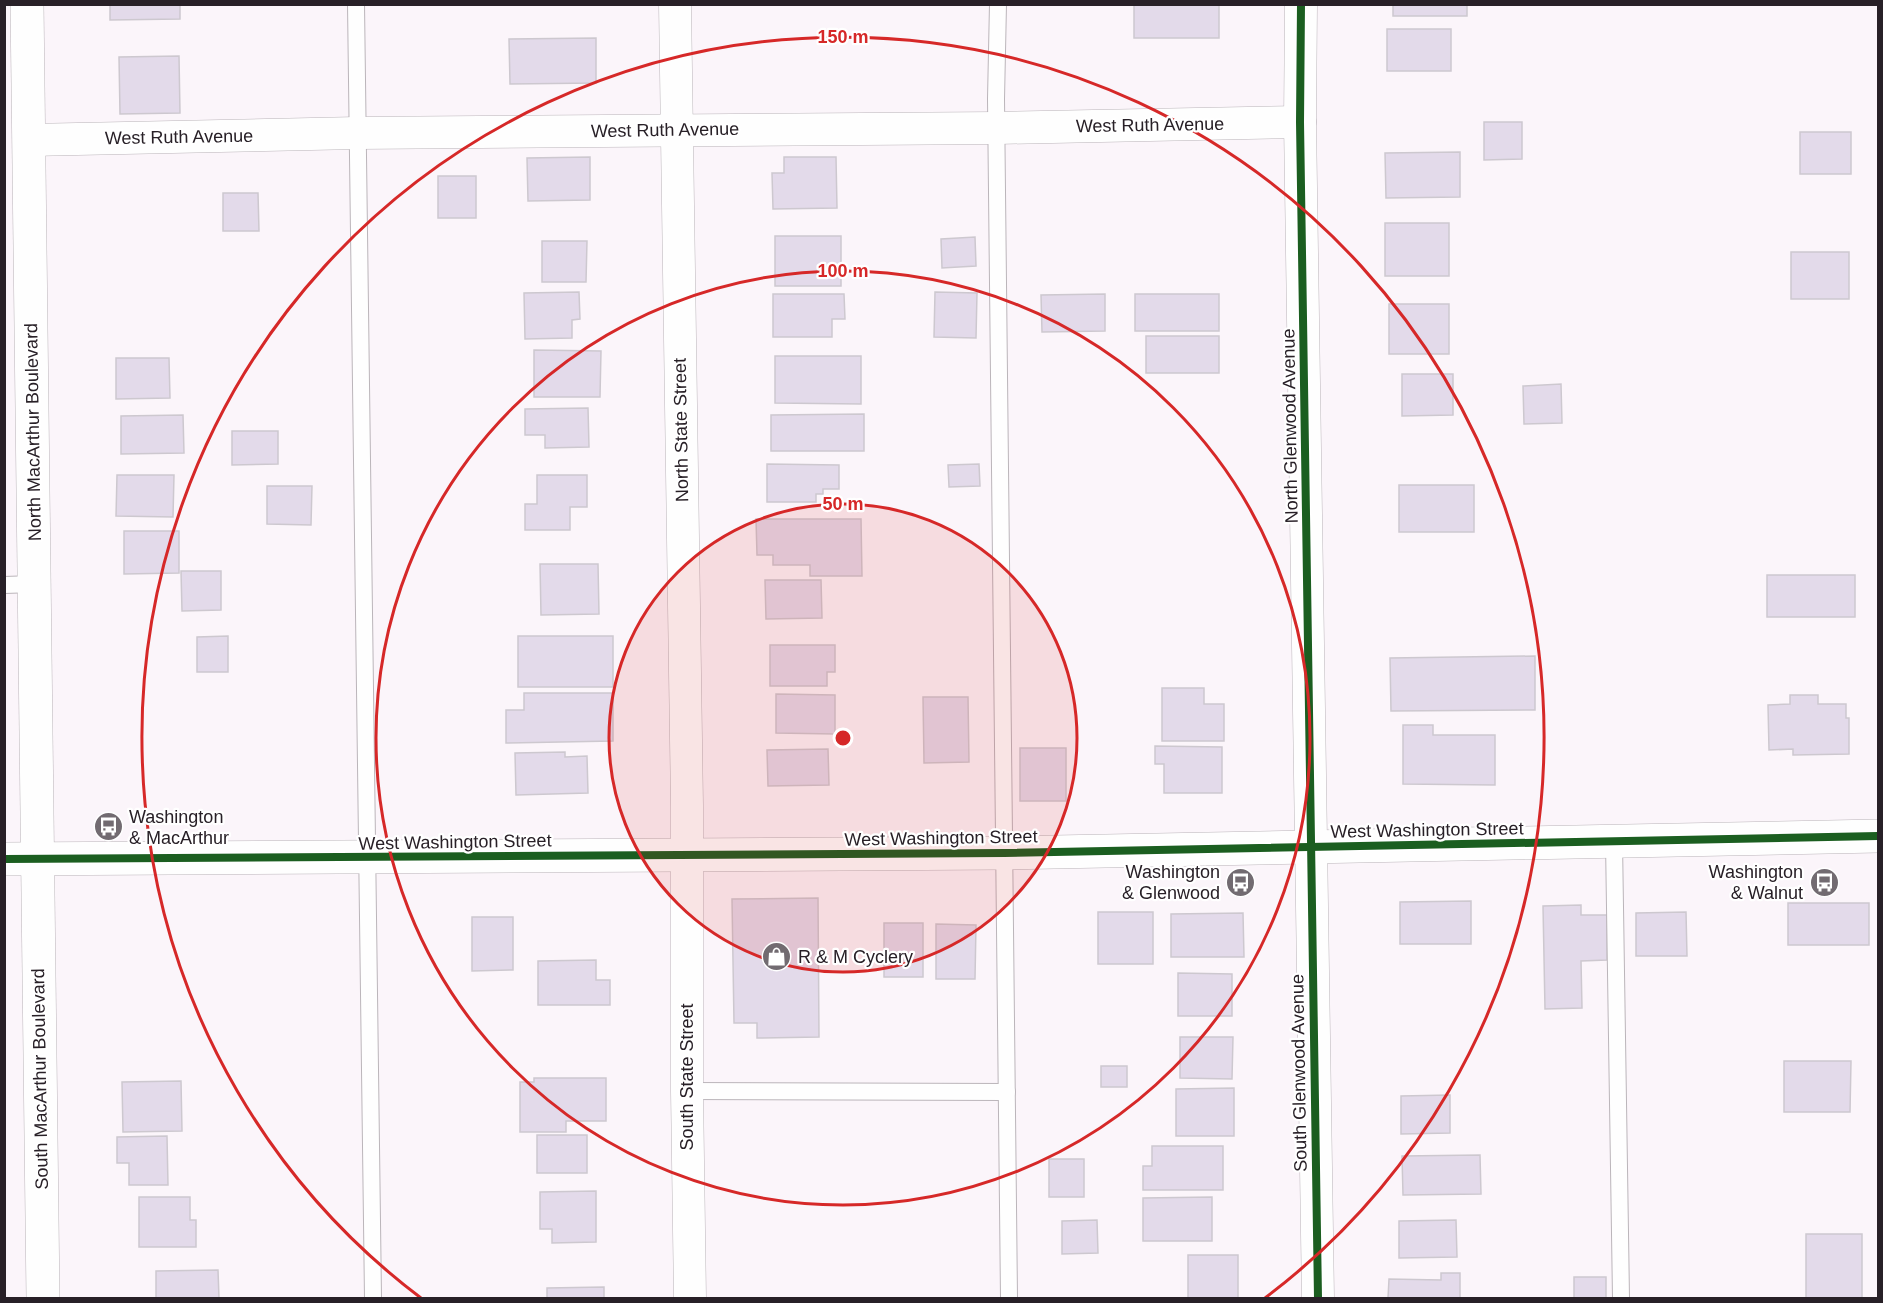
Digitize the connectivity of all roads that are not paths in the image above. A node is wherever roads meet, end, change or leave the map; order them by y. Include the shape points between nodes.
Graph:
1 (27, 4) edge
2 (356, 4) edge
3 (675, 4) edge
4 (998, 4) edge
5 (1301, 4) edge
6 (1300, 122) junction
7 (997, 128) junction
8 (677, 130) junction
9 (357, 133) junction
10 (29, 140) junction
11 (20, 584) edge
12 (1878, 837) edge
13 (1614, 842) junction
14 (1310, 848) junction
15 (1004, 852) junction
16 (686, 855) junction
17 (368, 858) junction
18 (4, 859) edge
19 (38, 859) junction
20 (687, 1091) junction
21 (1007, 1092) junction
22 (43, 1299) edge
23 (373, 1299) edge
24 (690, 1299) edge
25 (1009, 1299) edge
26 (1318, 1299) edge
27 (1621, 1299) edge

1 - 10 street, North MacArthur Boulevard
2 - 9 lane
3 - 8 street, North State Street
4 - 7 lane
5 - 6 street, North Glenwood Avenue
6 - 7 street, West Ruth Avenue
6 - 14 street, North Glenwood Avenue
7 - 8 street, West Ruth Avenue
7 - 15 lane
8 - 9 street, West Ruth Avenue
8 - 16 street, North State Street
9 - 10 street, West Ruth Avenue
9 - 17 lane
10 - 11 street, North MacArthur Boulevard
11 - 19 street, North MacArthur Boulevard
12 - 13 street, West Washington Street
13 - 14 street, West Washington Street
13 - 27 lane
14 - 15 street, West Washington Street
14 - 26 street, South Glenwood Avenue
15 - 16 street, West Washington Street
15 - 21 lane
16 - 17 street, West Washington Street
16 - 20 street, South State Street
17 - 19 street, West Washington Street
17 - 23 lane
18 - 19 street, West Washington Street
19 - 22 street, South MacArthur Boulevard
20 - 21 lane
20 - 24 street, South State Street
21 - 25 lane

